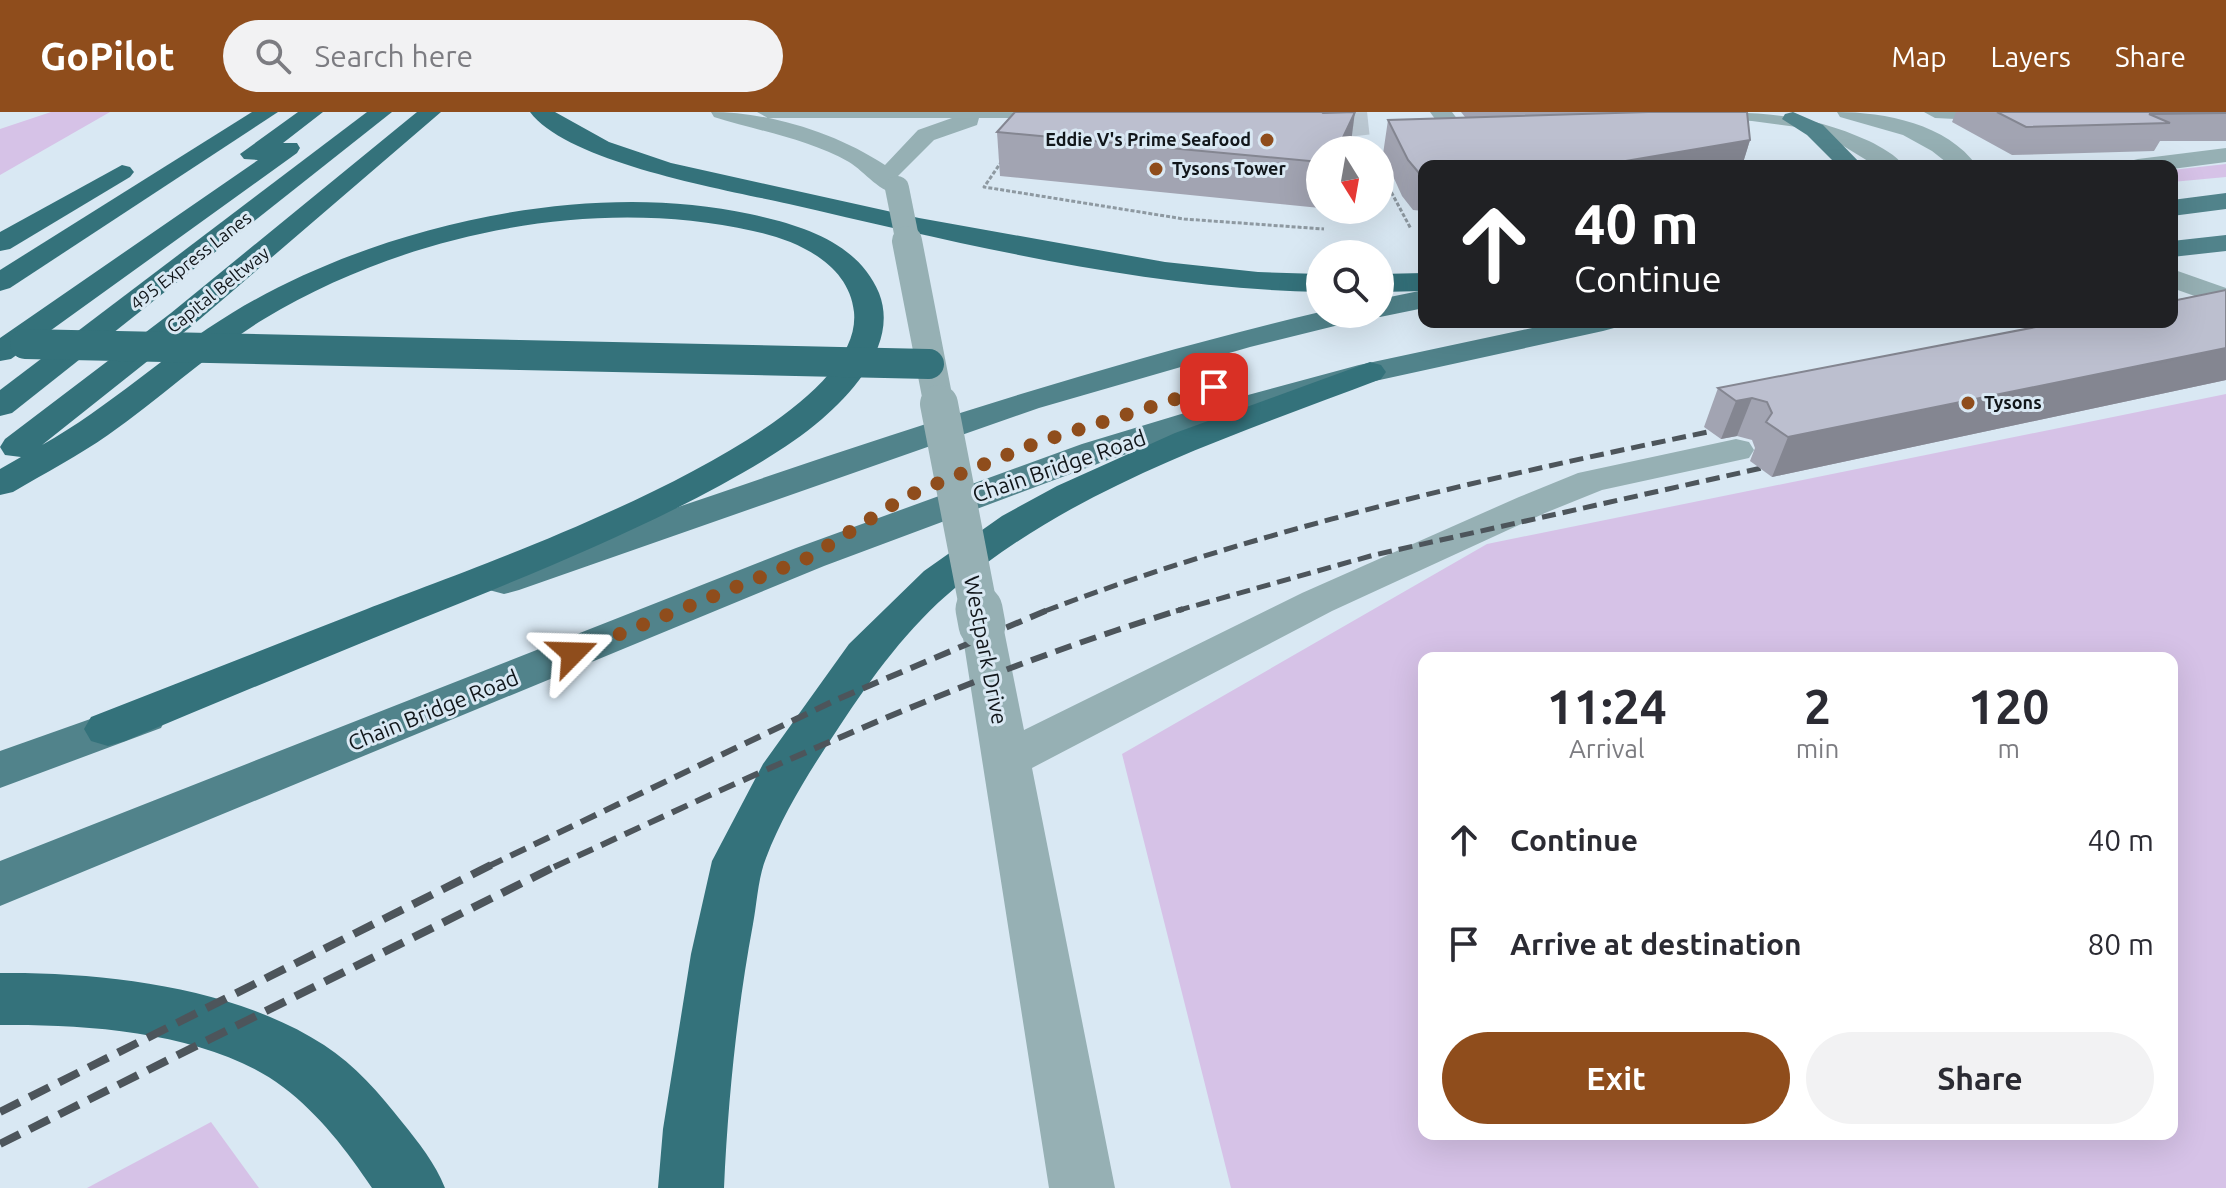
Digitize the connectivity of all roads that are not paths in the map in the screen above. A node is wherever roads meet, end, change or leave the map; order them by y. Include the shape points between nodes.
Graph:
1 (267, 112) edge
2 (312, 112) edge
3 (339, 112) edge
4 (381, 112) edge
5 (430, 112) edge
6 (541, 112) edge
7 (722, 112) edge
8 (768, 112) edge
9 (1441, 112) edge
10 (1697, 112) edge
11 (1848, 112) edge
12 (1935, 112) edge
13 (1017, 113) edge
14 (1044, 113) edge
15 (1077, 113) edge
16 (1960, 113) edge
17 (2033, 117) edge
18 (1793, 119) junction
19 (1118, 120) edge
20 (887, 124) edge
21 (1518, 138) edge
22 (1045, 141) edge
23 (2226, 155) edge
24 (1845, 160) edge
25 (1883, 160) edge
26 (1962, 160) edge
27 (1963, 160) edge
28 (2178, 161) edge
29 (895, 179) junction
30 (2220, 202) edge
31 (2178, 205) edge
32 (0, 228) edge
33 (0, 243) edge
34 (2226, 243) edge
35 (2178, 248) edge
36 (2178, 280) edge
37 (0, 282) edge
38 (1306, 282) edge
39 (1418, 282) edge
40 (1394, 283) edge
41 (2226, 298) edge
42 (1418, 300) edge
43 (1394, 305) edge
44 (1306, 323) edge
45 (1465, 328) edge
46 (1575, 328) edge
47 (7, 342) edge
48 (929, 364) junction
49 (1370, 372) junction
50 (0, 406) edge
51 (1736, 450) dead end
52 (0, 461) edge
53 (0, 484) edge
54 (810, 557) junction
55 (108, 729) junction
56 (1007, 760) junction
57 (0, 770) edge
58 (0, 884) edge
59 (0, 999) edge
60 (412, 1188) edge
61 (691, 1188) edge
62 (1082, 1188) edge

1 - 37 highway
2 - 47 highway
3 - 47 highway via 96,287
4 - 50 highway, 495 Express Lanes
5 - 52 highway, Capital Beltway via 182,319
6 - 38 highway via 571,134 612,153 666,169 1144,268
7 - 29 street via 832,144
8 - 20 street
9 - 21 street via 1465,143
10 - 18 street
11 - 26 street via 1896,126
12 - 16 street
13 - 14 street
13 - 20 street
13 - 29 street via 934,130 910,149
14 - 15 street
14 - 22 street
15 - 19 street
16 - 17 street
16 - 27 street via 1938,118 1937,126
18 - 24 main road via 1815,130
18 - 25 street via 1841,133
20 - 29 street, Westpark Drive
23 - 28 street
29 - 48 street, Westpark Drive, bridge
30 - 31 main road
32 - 33 highway via 136,163
34 - 35 main road
36 - 41 street
39 - 40 highway
42 - 43 main road
44 - 55 main road via 978,416 446,601
45 - 54 main road via 1291,365 1036,443 905,497
46 - 49 main road, Chain Bridge Road
47 - 48 highway, bridge
48 - 56 street, Westpark Drive, bridge
49 - 54 main road, Chain Bridge Road via 1095,452
49 - 61 highway via 1187,440 1029,516 939,580 865,654 780,777 738,861 719,954
51 - 56 street via 1591,481 1532,505 1317,602
53 - 55 highway via 95,428 238,323 292,291 355,263 453,234 581,213 695,213 798,235 852,268 863,287 868,336 847,378 807,415 730,466 553,549
54 - 58 main road, Chain Bridge Road
55 - 57 main road
56 - 62 street, Westpark Drive
59 - 60 highway via 37,997 141,1009 240,1034 302,1065 360,1117

